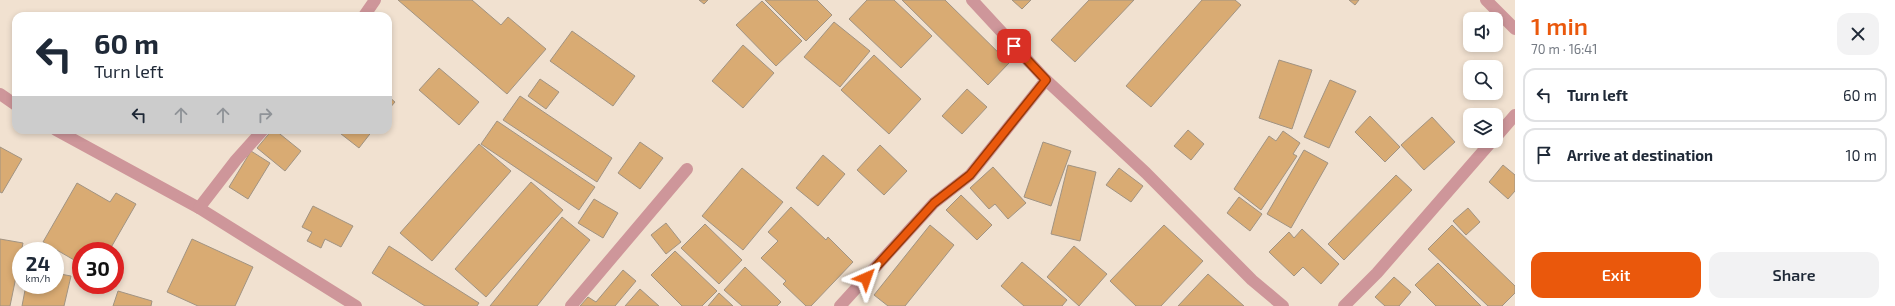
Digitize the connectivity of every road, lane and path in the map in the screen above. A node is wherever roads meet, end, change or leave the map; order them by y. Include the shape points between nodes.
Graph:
1 (375, 0) edge
2 (972, 0) edge
3 (1486, 0) edge
4 (367, 12) edge
5 (1515, 29) edge
6 (1046, 80) junction
7 (0, 94) edge
8 (12, 102) edge
9 (1515, 115) edge
10 (1503, 129) edge
11 (63, 134) edge
12 (259, 134) edge
13 (1486, 148) edge
14 (687, 168) dead end
15 (199, 208) junction
16 (356, 306) edge
17 (571, 306) edge
18 (840, 306) edge
19 (1283, 306) edge
20 (1344, 306) edge

1 - 4 street
2 - 6 street
3 - 5 street
6 - 18 street via 970,175 934,203
6 - 19 street via 1146,173 1252,280
7 - 8 street
9 - 10 street
11 - 15 street
12 - 15 street
13 - 20 street via 1377,273
14 - 17 street
15 - 16 street

